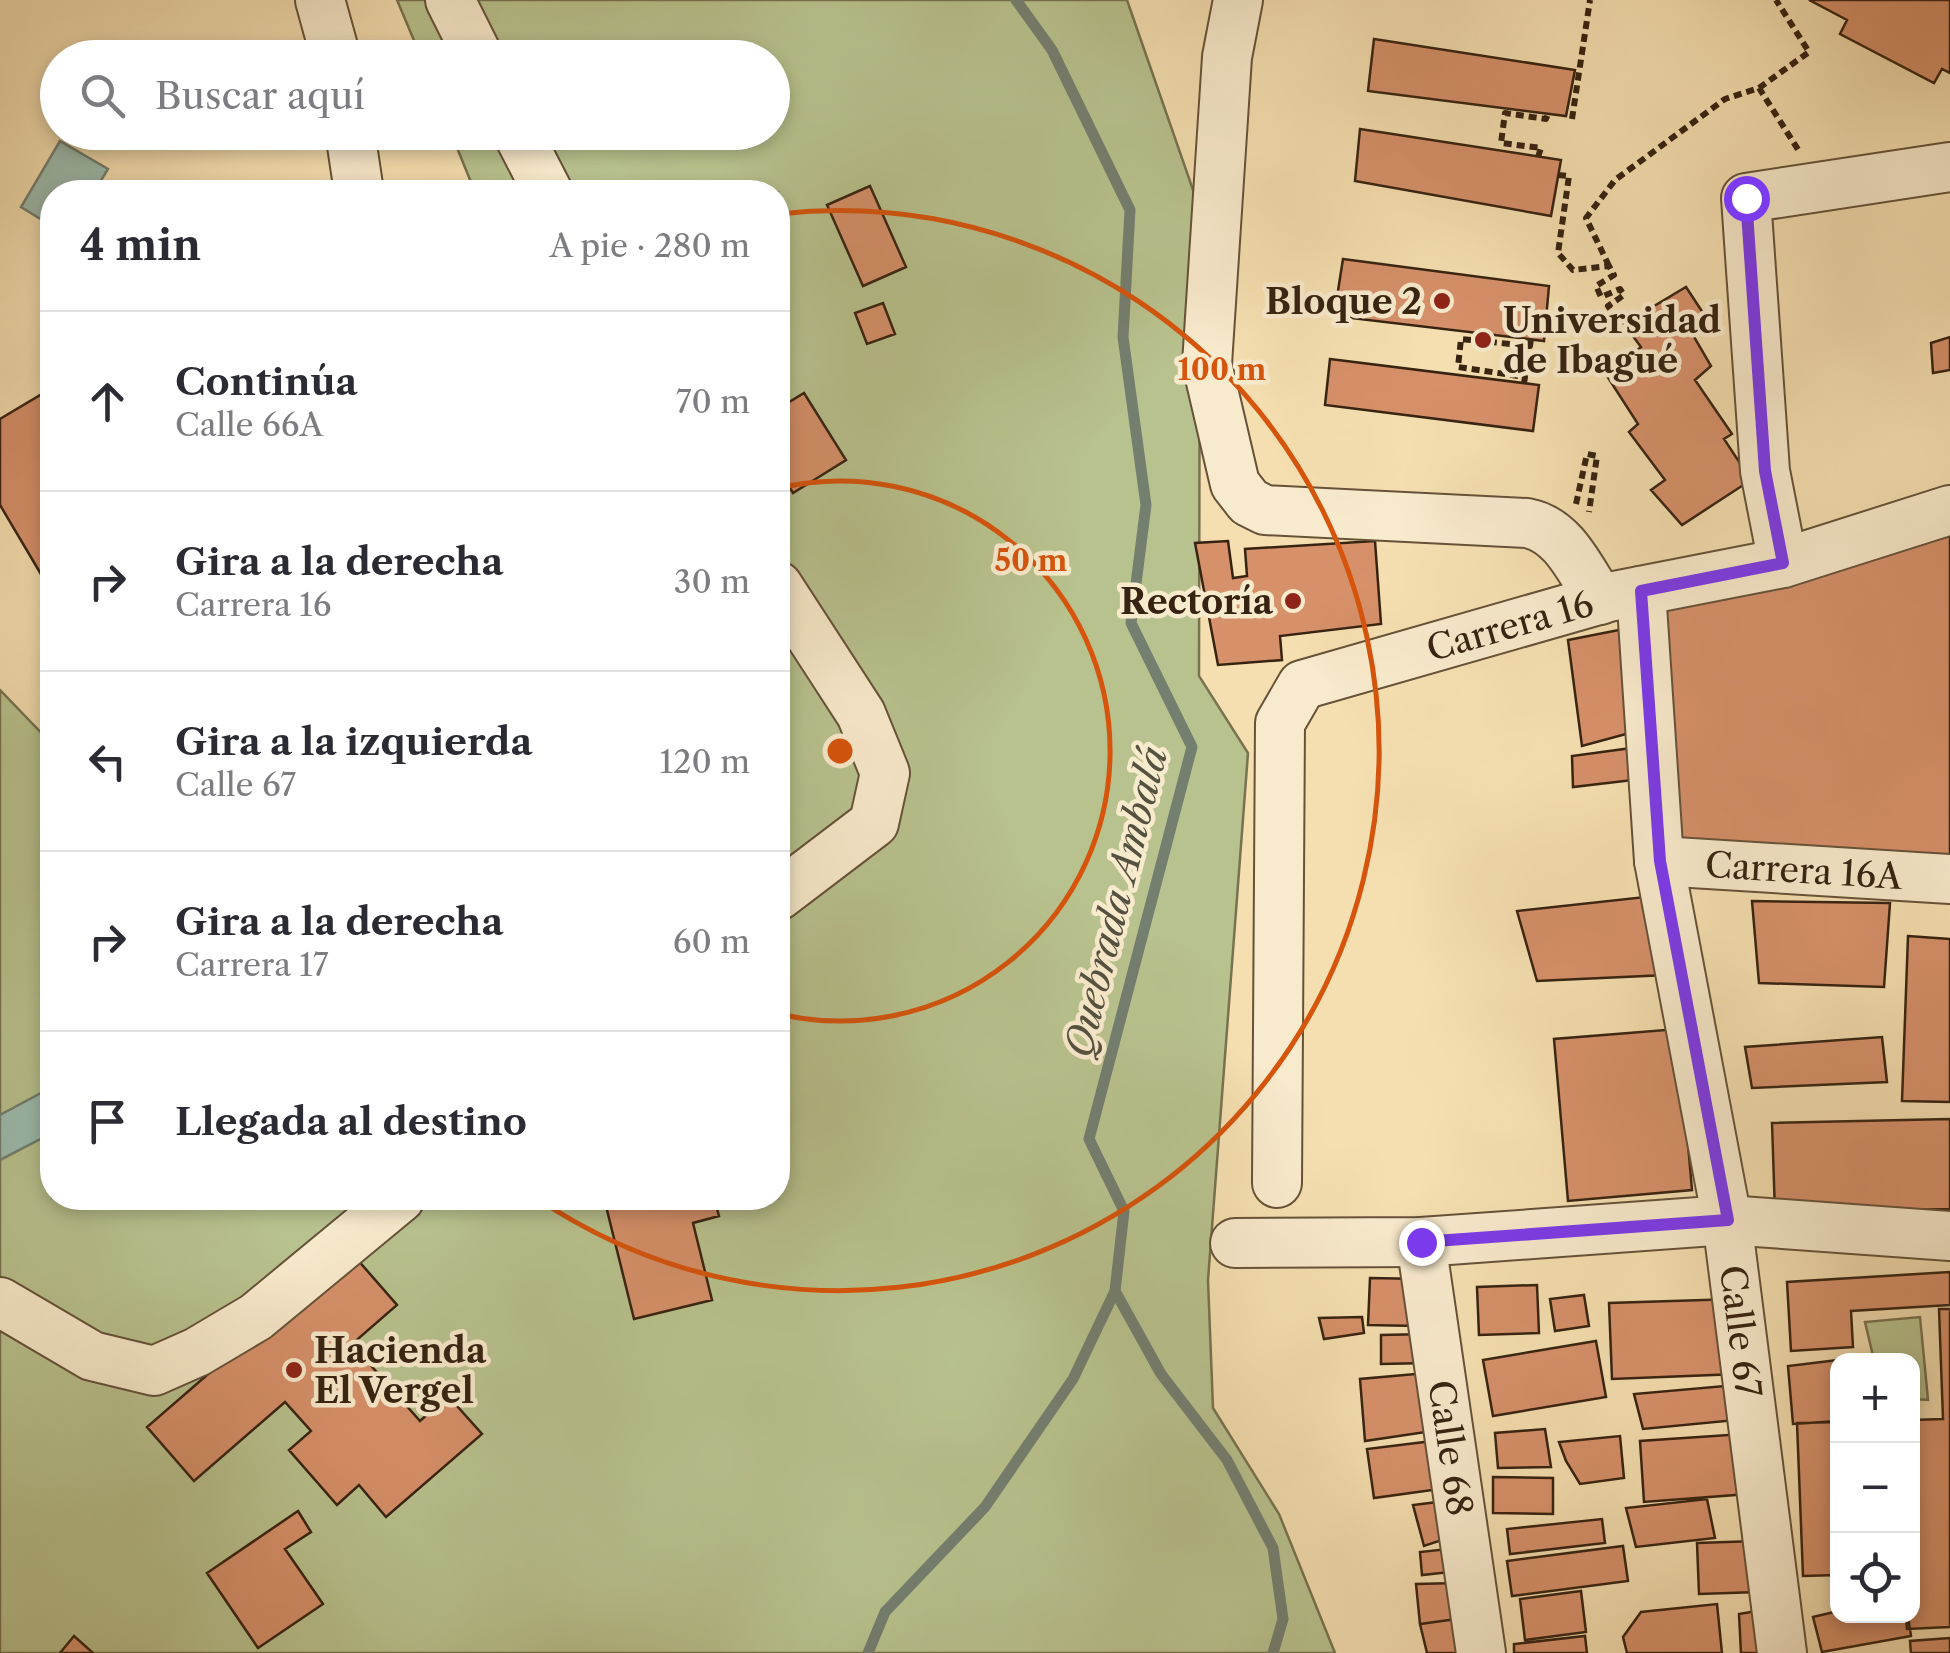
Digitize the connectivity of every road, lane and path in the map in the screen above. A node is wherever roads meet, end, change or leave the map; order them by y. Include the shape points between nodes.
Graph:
1 (320, 0) edge
2 (450, 0) edge
3 (1238, 0) edge
4 (1590, 0) edge
5 (1776, 0) edge
6 (331, 40) edge
7 (470, 40) edge
8 (1759, 88) junction
9 (1548, 114) dead end
10 (1572, 119) dead end
11 (353, 150) edge
12 (526, 150) edge
13 (1802, 155) dead end
14 (1538, 156) dead end
15 (1950, 167) edge
16 (1558, 175) dead end
17 (357, 180) edge
18 (542, 180) edge
19 (1609, 266) junction
20 (1616, 317) dead end
21 (1530, 339) dead end
22 (1524, 383) dead end
23 (1950, 510) edge
24 (1783, 563) junction
25 (1621, 596) junction
26 (790, 605) edge
27 (1660, 861) junction
28 (1950, 878) edge
29 (790, 887) edge
30 (1277, 1183) dead end
31 (385, 1210) edge
32 (1728, 1220) junction
33 (1950, 1236) edge
34 (1421, 1242) junction
35 (1236, 1243) dead end
36 (0, 1302) edge
37 (1481, 1653) edge
38 (1782, 1653) edge

1 - 6 street
2 - 7 street
3 - 25 street via 1227,57 1207,364 1235,484 1248,502 1265,510 1546,526
4 - 10 path
5 - 8 path via 1809,52
8 - 13 path
8 - 19 path via 1725,98 1615,180 1586,218
9 - 14 path via 1546,119 1505,113 1501,142 1540,148
11 - 17 street
12 - 18 street
15 - 24 street via 1746,198 1765,471
16 - 19 path via 1569,176 1558,253 1573,270
19 - 20 path via 1614,276 1596,286 1600,297 1620,289 1624,296 1608,306
21 - 22 path via 1530,346 1461,339 1458,368 1525,378
23 - 24 street, Carrera 16
24 - 25 street, Carrera 16
25 - 27 street, Calle 67
25 - 30 street, Carrera 16 via 1302,686 1280,723
26 - 29 street via 861,714 885,773 874,824
27 - 28 street, Carrera 16A
27 - 32 street, Calle 67
31 - 36 street via 256,1317 154,1371 92,1356
32 - 33 street
32 - 34 street
32 - 38 street, Calle 67
34 - 35 street
34 - 37 street, Calle 68

